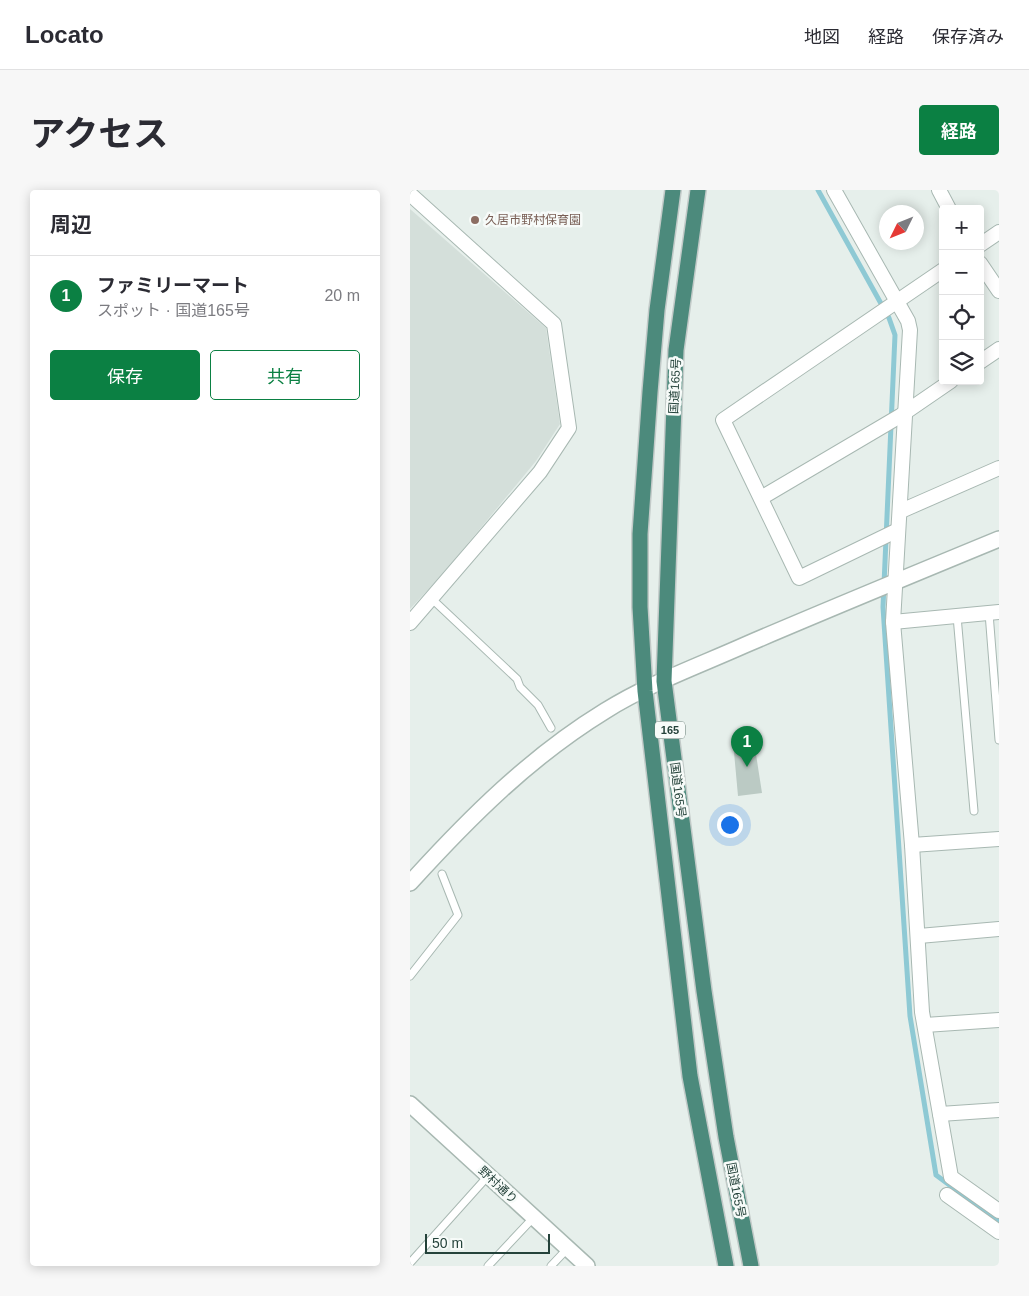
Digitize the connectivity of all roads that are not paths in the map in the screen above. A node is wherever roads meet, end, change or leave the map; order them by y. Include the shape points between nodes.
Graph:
1 (673, 190) edge
2 (698, 190) edge
3 (834, 190) edge
4 (939, 190) edge
5 (410, 194) edge
6 (948, 205) edge
7 (999, 232) edge
8 (984, 242) edge
9 (984, 269) edge
10 (939, 273) edge
11 (999, 292) edge
12 (894, 302) junction
13 (999, 349) edge
14 (984, 359) edge
15 (945, 385) edge
16 (903, 414) junction
17 (999, 468) edge
18 (761, 498) junction
19 (901, 511) junction
20 (896, 531) junction
21 (999, 539) edge
22 (892, 583) junction
23 (432, 599) junction
24 (994, 613) edge
25 (957, 616) junction
26 (893, 622) junction
27 (410, 623) edge
28 (664, 680) junction
29 (645, 690) junction
30 (551, 728) dead end
31 (999, 740) edge
32 (974, 811) dead end
33 (999, 839) edge
34 (912, 846) junction
35 (442, 874) dead end
36 (410, 883) edge
37 (999, 929) edge
38 (919, 936) junction
39 (410, 976) edge
40 (999, 1020) edge
41 (925, 1026) junction
42 (410, 1104) edge
43 (999, 1110) edge
44 (940, 1114) junction
45 (488, 1175) junction
46 (947, 1195) dead end
47 (999, 1211) edge
48 (534, 1217) junction
49 (999, 1232) edge
50 (568, 1248) junction
51 (410, 1263) edge
52 (488, 1266) edge
53 (551, 1266) edge
54 (587, 1266) edge
55 (726, 1266) edge
56 (751, 1266) edge

1 - 29 highway, 国道165号 / 165 via 657,310 640,534
2 - 28 highway, 国道165号 / 165 via 676,350
3 - 12 street
4 - 6 street
5 - 23 street via 554,324 569,428 540,472
7 - 8 street
9 - 11 street
10 - 12 street
12 - 16 street via 910,330
12 - 18 street via 723,420
13 - 14 street
15 - 16 street
16 - 18 street
16 - 19 street
17 - 19 street
18 - 20 street via 799,578
19 - 20 street
20 - 22 street
21 - 22 street
22 - 26 street
22 - 28 street
23 - 27 street
23 - 30 lane via 517,679
24 - 25 street
24 - 31 lane
25 - 26 street
25 - 32 lane
26 - 34 street
28 - 29 street
28 - 56 highway, 国道165号 / 165 via 720,1098
29 - 36 street via 606,710 524,769
29 - 55 highway, 国道165号 / 165 via 690,1076
33 - 34 street
34 - 38 street
35 - 39 lane via 458,915
37 - 38 street
38 - 41 street
40 - 41 street
41 - 44 street
42 - 45 street, 野村通り
43 - 44 street
44 - 47 street via 951,1177
45 - 48 street, 野村通り
45 - 51 lane
46 - 49 street
48 - 50 street, 野村通り
48 - 52 lane
50 - 53 lane
50 - 54 street, 野村通り

